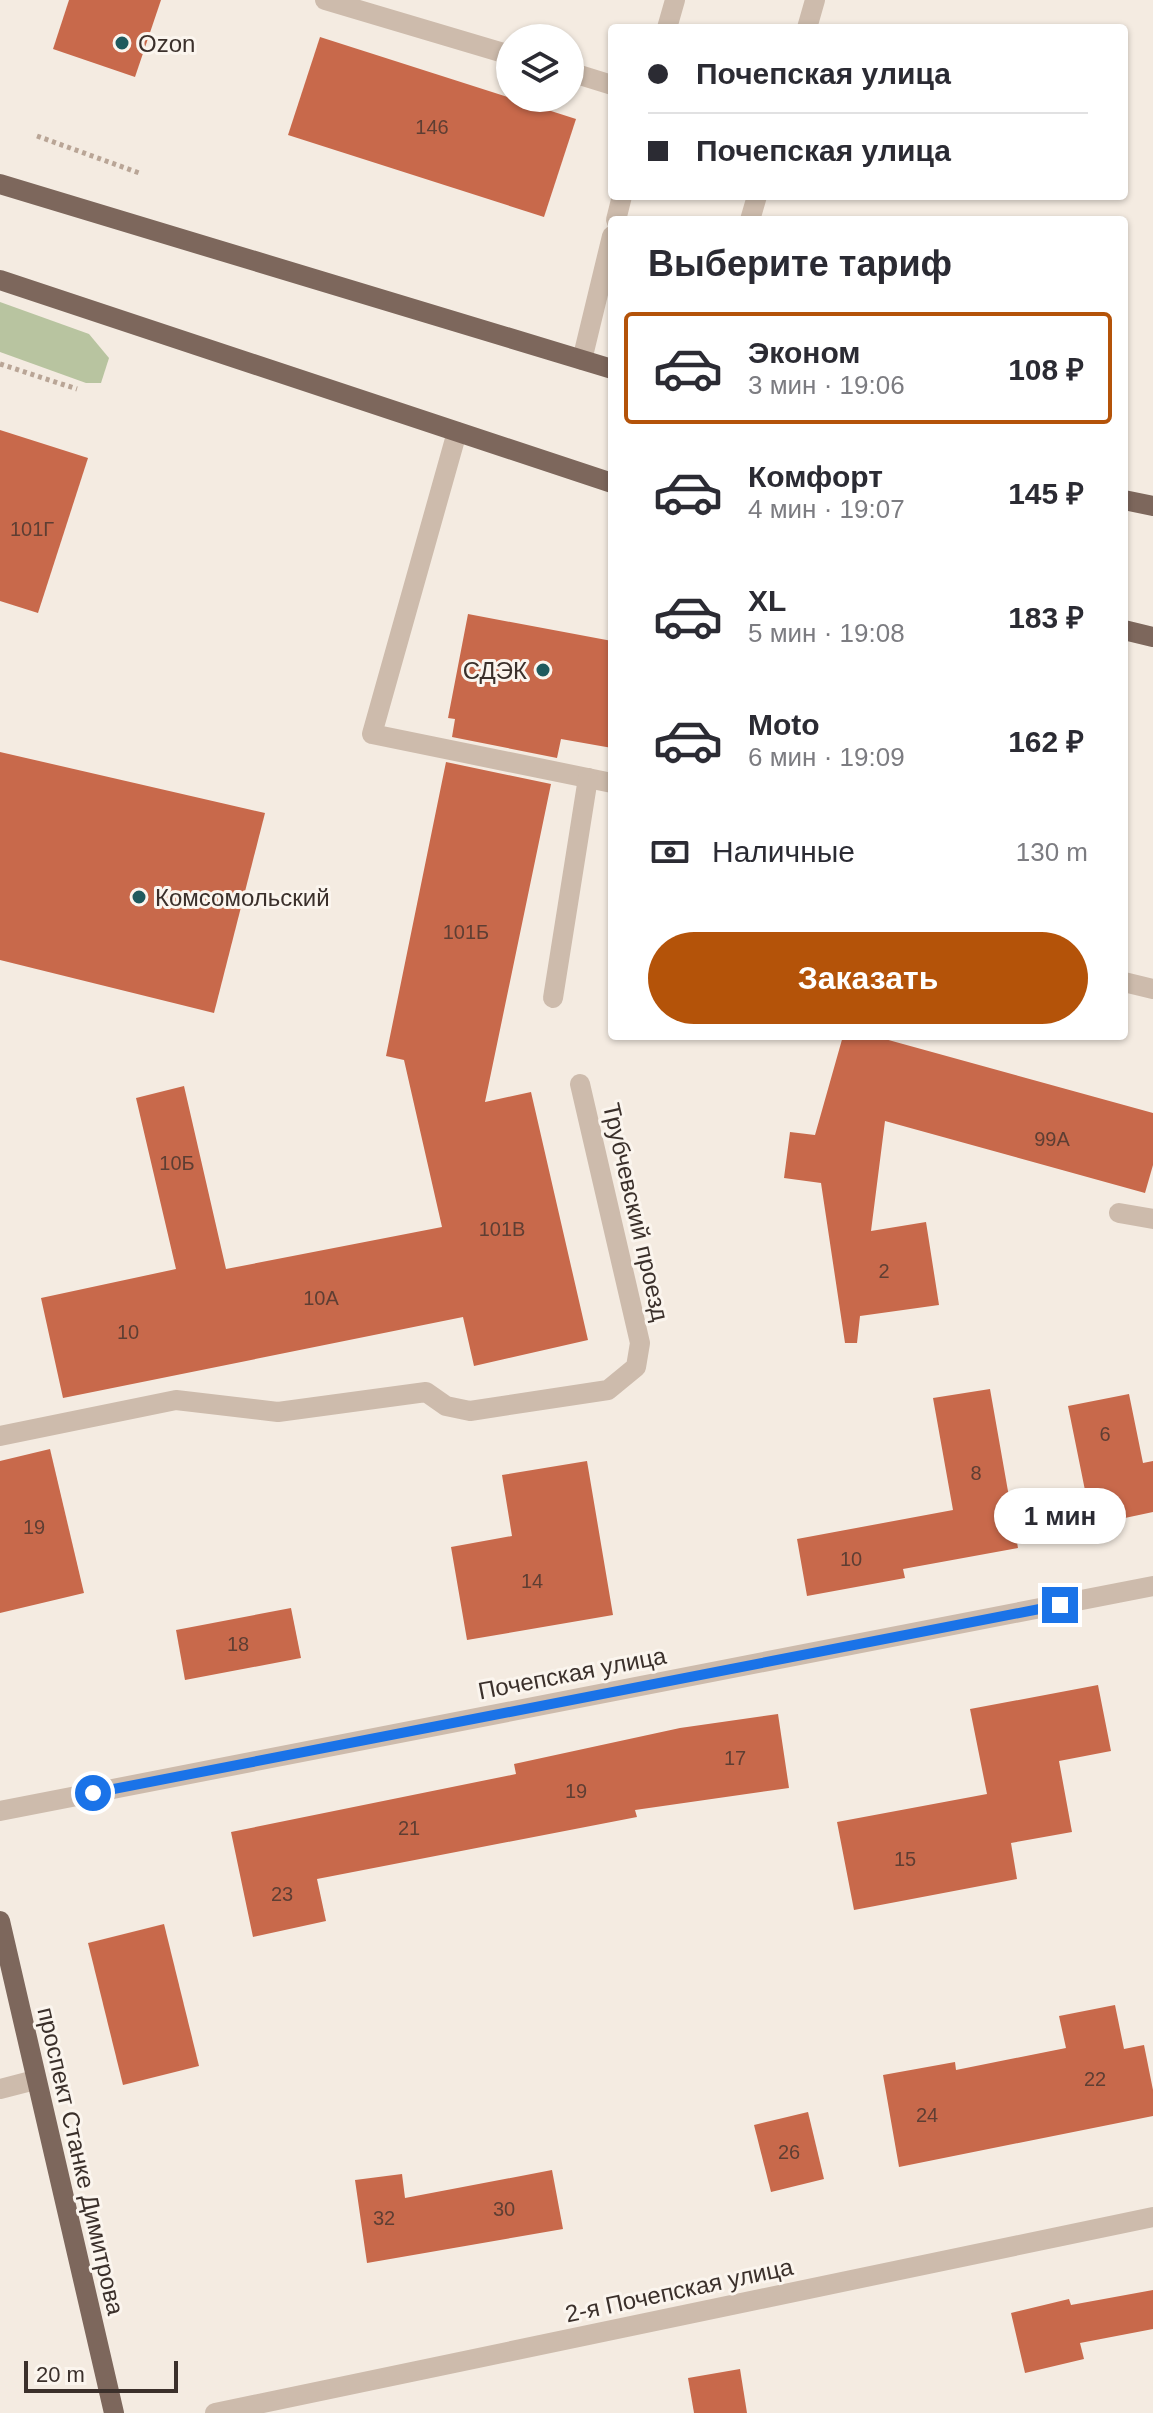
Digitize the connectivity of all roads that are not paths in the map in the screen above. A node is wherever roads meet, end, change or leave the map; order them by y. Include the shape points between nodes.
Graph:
1 (325, 0) edge
2 (675, 0) edge
3 (815, 0) edge
4 (668, 24) edge
5 (808, 24) edge
6 (496, 51) edge
7 (584, 76) edge
8 (608, 84) edge
9 (0, 184) edge
10 (608, 253) edge
11 (0, 280) edge
12 (582, 360) junction
13 (608, 368) edge
14 (457, 432) junction
15 (608, 482) edge
16 (1128, 501) edge
17 (1153, 506) edge
18 (1128, 631) edge
19 (1153, 637) edge
20 (588, 778) junction
21 (608, 782) edge
22 (1128, 983) edge
23 (1153, 989) edge
24 (553, 998) dead end
25 (580, 1084) dead end
26 (1119, 1213) dead end
27 (1153, 1219) edge
28 (0, 1436) edge
29 (1153, 1586) edge
30 (0, 1811) edge
31 (0, 1921) edge
32 (35, 2080) junction
33 (0, 2089) edge
34 (1153, 2217) edge
35 (114, 2413) edge
36 (215, 2413) edge

1 - 6 street
2 - 4 street
3 - 5 street
7 - 8 street
9 - 12 main road
10 - 12 street
11 - 14 main road
12 - 13 main road
14 - 15 main road
14 - 20 street via 372,734
16 - 17 main road
18 - 19 main road
20 - 21 street
20 - 24 street
22 - 23 street
25 - 28 street, Трубчевский проезд via 640,1343 636,1367 608,1390 470,1411 446,1406 426,1392 278,1412 176,1400
26 - 27 street
29 - 30 street, Почепская улица
31 - 32 main road, проспект Станке Димитрова
32 - 33 street
32 - 35 main road, проспект Станке Димитрова
34 - 36 street, 2-я Почепская улица

